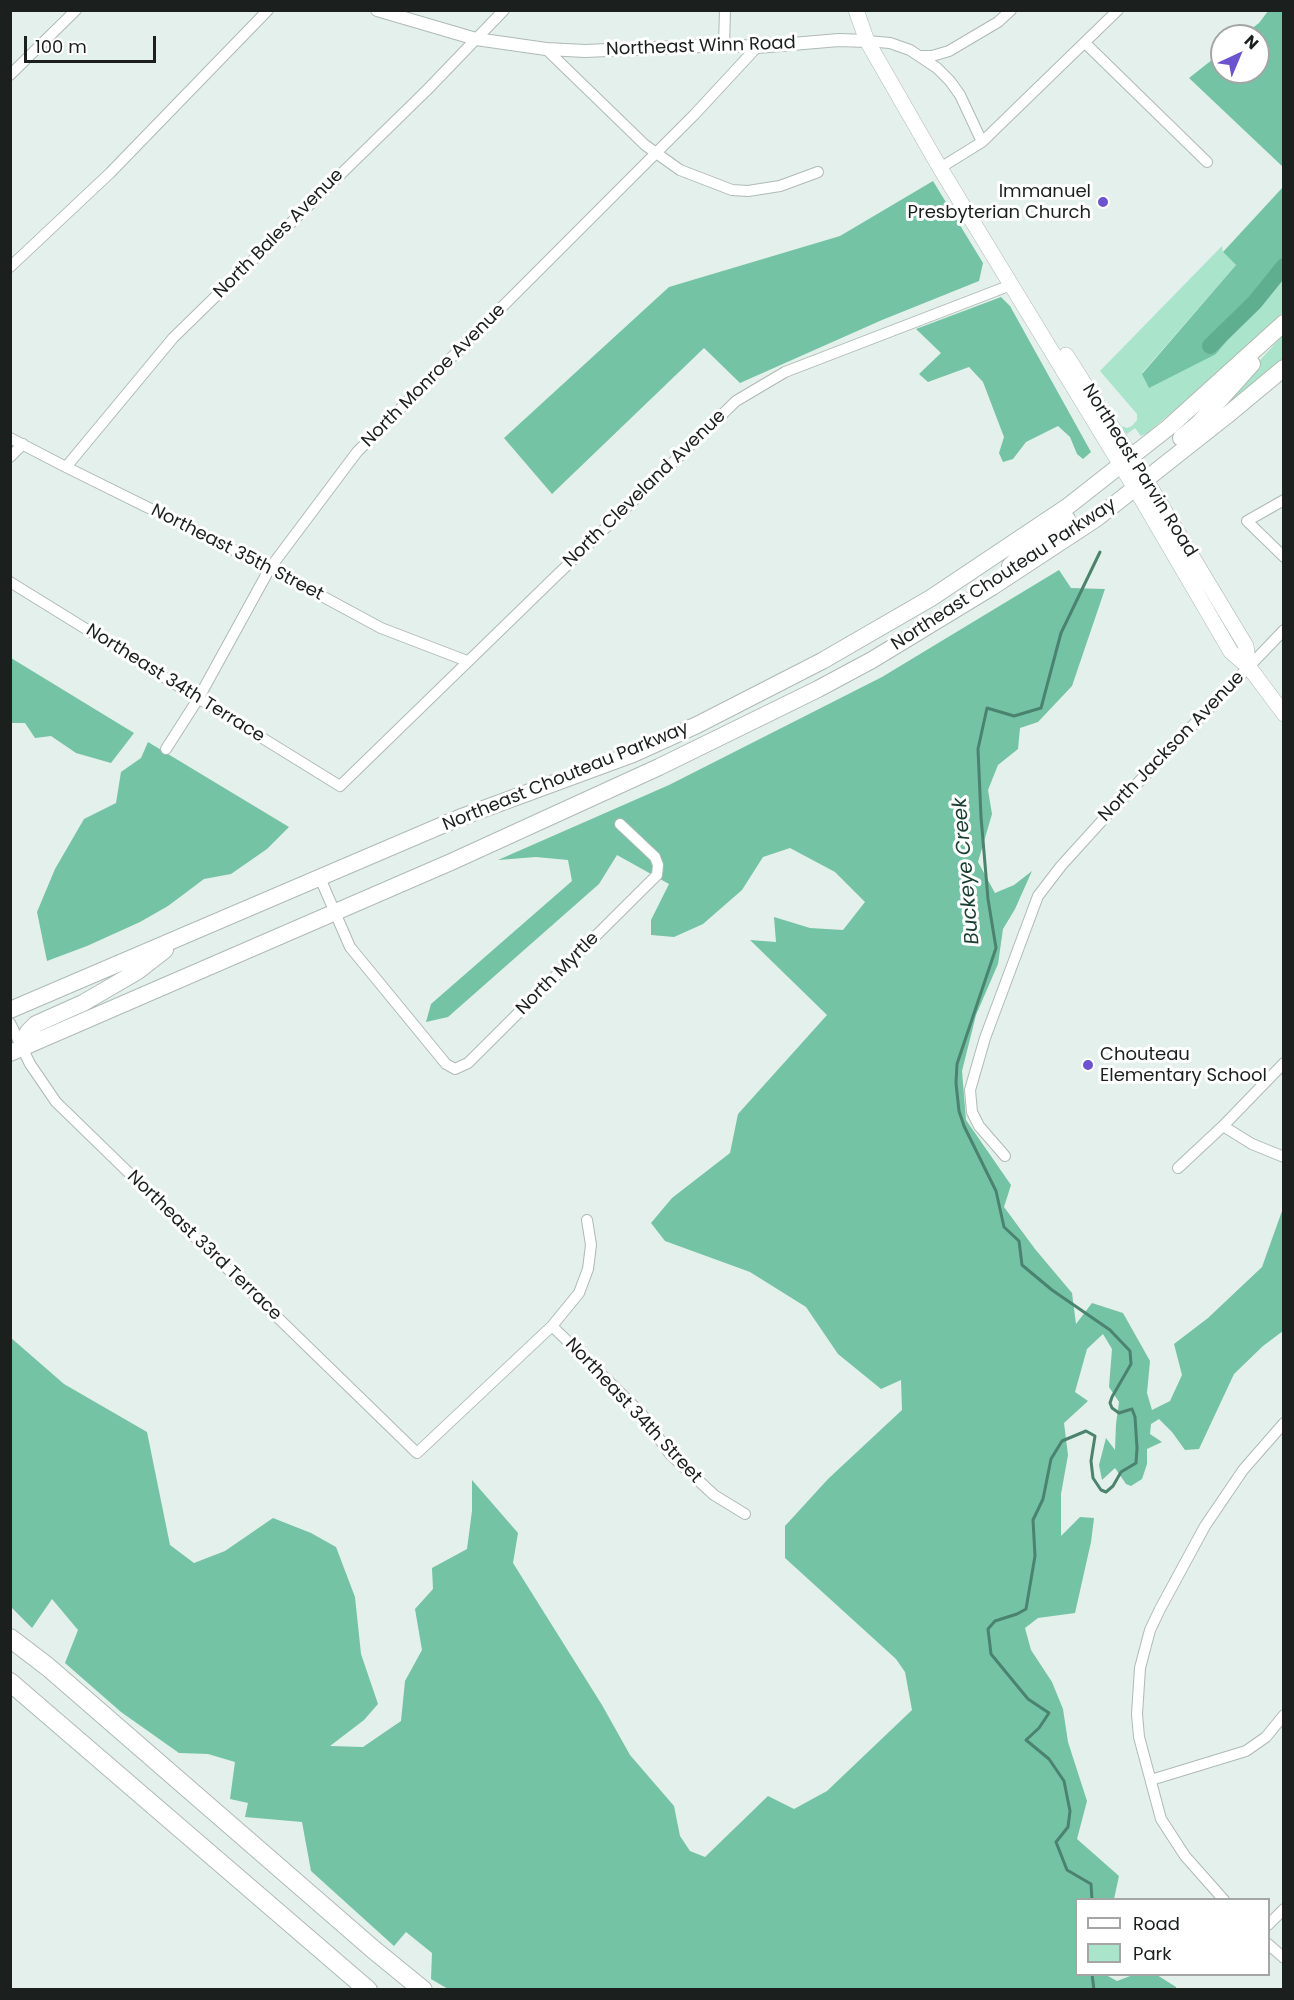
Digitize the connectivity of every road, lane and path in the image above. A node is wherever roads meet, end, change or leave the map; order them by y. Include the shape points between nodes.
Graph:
1 (76, 10) edge
2 (268, 10) edge
3 (376, 10) edge
4 (504, 10) edge
5 (725, 10) edge
6 (856, 10) edge
7 (1011, 10) edge
8 (1118, 10) edge
9 (476, 39) junction
10 (867, 41) junction
11 (1085, 43) junction
12 (724, 45) junction
13 (757, 47) junction
14 (546, 50) junction
15 (920, 56) junction
16 (10, 75) edge
17 (982, 142) junction
18 (655, 154) junction
19 (1207, 162) dead end
20 (940, 168) junction
21 (818, 172) dead end
22 (10, 267) edge
23 (1011, 285) junction
24 (1284, 325) edge
25 (1284, 368) edge
26 (10, 438) edge
27 (23, 444) junction
28 (1125, 456) junction
29 (10, 457) edge
30 (66, 467) junction
31 (1141, 489) junction
32 (1284, 500) edge
33 (1284, 557) edge
34 (270, 568) junction
35 (10, 582) edge
36 (992, 587) junction
37 (1284, 630) edge
38 (467, 661) junction
39 (1249, 667) junction
40 (198, 699) junction
41 (1284, 714) edge
42 (166, 748) dead end
43 (340, 786) joint
44 (620, 824) dead end
45 (320, 878) junction
46 (333, 911) junction
47 (183, 936) junction
48 (10, 1010) edge
49 (10, 1023) edge
50 (16, 1050) edge
51 (1284, 1064) edge
52 (1223, 1126) junction
53 (1005, 1156) dead end
54 (1284, 1156) edge
55 (1178, 1168) dead end
56 (587, 1220) dead end
57 (552, 1326) junction
58 (1284, 1423) edge
59 (745, 1514) dead end
60 (10, 1629) edge
61 (10, 1638) edge
62 (48, 1667) junction
63 (10, 1682) edge
64 (10, 1687) edge
65 (29, 1699) junction
66 (1284, 1715) edge
67 (1151, 1780) junction
68 (1223, 1898) edge
69 (1284, 1910) edge
70 (1270, 1924) edge
71 (1270, 1945) edge
72 (1284, 1958) edge
73 (369, 1989) edge
74 (423, 1989) edge

1 - 16 street
2 - 22 street via 110,173
3 - 9 street, Northeast Winn Road
4 - 9 street, North Bales Avenue
5 - 12 street
6 - 10 main road, Northeast Parvin Road
7 - 15 street via 950,51
8 - 11 street
9 - 14 street, Northeast Winn Road
9 - 30 street, North Bales Avenue via 173,338
10 - 13 street, Northeast Winn Road
10 - 15 street, Northeast Winn Road via 890,43
10 - 20 main road, Northeast Parvin Road
11 - 17 street
11 - 19 street
12 - 13 street, Northeast Winn Road
12 - 14 street, Northeast Winn Road
13 - 18 street, North Monroe Avenue
14 - 18 street
15 - 17 street, Northeast Winn Road via 960,95
17 - 20 street
18 - 21 street via 680,170 732,190 780,186
18 - 34 street, North Monroe Avenue via 375,433 340,473
20 - 23 main road, Northeast Parvin Road
23 - 28 main road, Northeast Parvin Road
23 - 38 street, North Cleveland Avenue via 785,372 736,401
24 - 28 main road, Northeast Chouteau Parkway via 1169,427
24 - 31 main road via 1198,424 1155,459
25 - 31 main road, Northeast Chouteau Parkway
26 - 27 street, Northeast 35th Street
27 - 29 street
27 - 30 street, Northeast 35th Street
28 - 31 main road, Northeast Parvin Road
28 - 36 main road via 1108,489 1037,540
28 - 45 main road, Northeast Chouteau Parkway via 1067,507 931,598 772,688 633,754 459,818
30 - 34 street, Northeast 35th Street
31 - 36 main road, Northeast Chouteau Parkway
31 - 39 main road, Northeast Parvin Road via 1246,646
32 - 33 street via 1247,521
34 - 38 street, Northeast 35th Street via 381,628
34 - 40 street, North Monroe Avenue
35 - 40 street, Northeast 34th Terrace
36 - 46 main road, Northeast Chouteau Parkway via 808,694 451,862
37 - 39 street, North Jackson Avenue
38 - 43 street, North Cleveland Avenue
39 - 41 main road, Northeast Parvin Road
39 - 53 street, North Jackson Avenue via 1109,813 1038,896 985,1038 970,1090 972,1112 979,1126
40 - 42 street, North Monroe Avenue
40 - 43 street, Northeast 34th Terrace
44 - 46 street, North Myrtle via 655,857 657,875 468,1063 455,1069 446,1064 350,947
45 - 46 street
45 - 47 main road, Northeast Chouteau Parkway
46 - 50 main road, Northeast Chouteau Parkway
47 - 48 main road, Northeast Chouteau Parkway
47 - 50 main road via 138,971 83,1003 36,1024
49 - 50 street, Northeast 33rd Terrace
50 - 57 street, Northeast 33rd Terrace via 56,1102 417,1453
51 - 52 street
52 - 54 street via 1251,1144
52 - 55 street
56 - 57 street via 591,1245 588,1269 579,1293
57 - 59 street, Northeast 34th Street via 641,1413 670,1454 714,1495
58 - 67 street via 1263,1444 1223,1498 1150,1630 1140,1668 1137,1714
60 - 62 highway
61 - 62 highway
62 - 74 highway
63 - 65 highway
64 - 65 highway
65 - 73 highway
66 - 67 street via 1266,1737 1246,1751
67 - 68 street via 1161,1819 1172,1838
69 - 70 street
71 - 72 street

